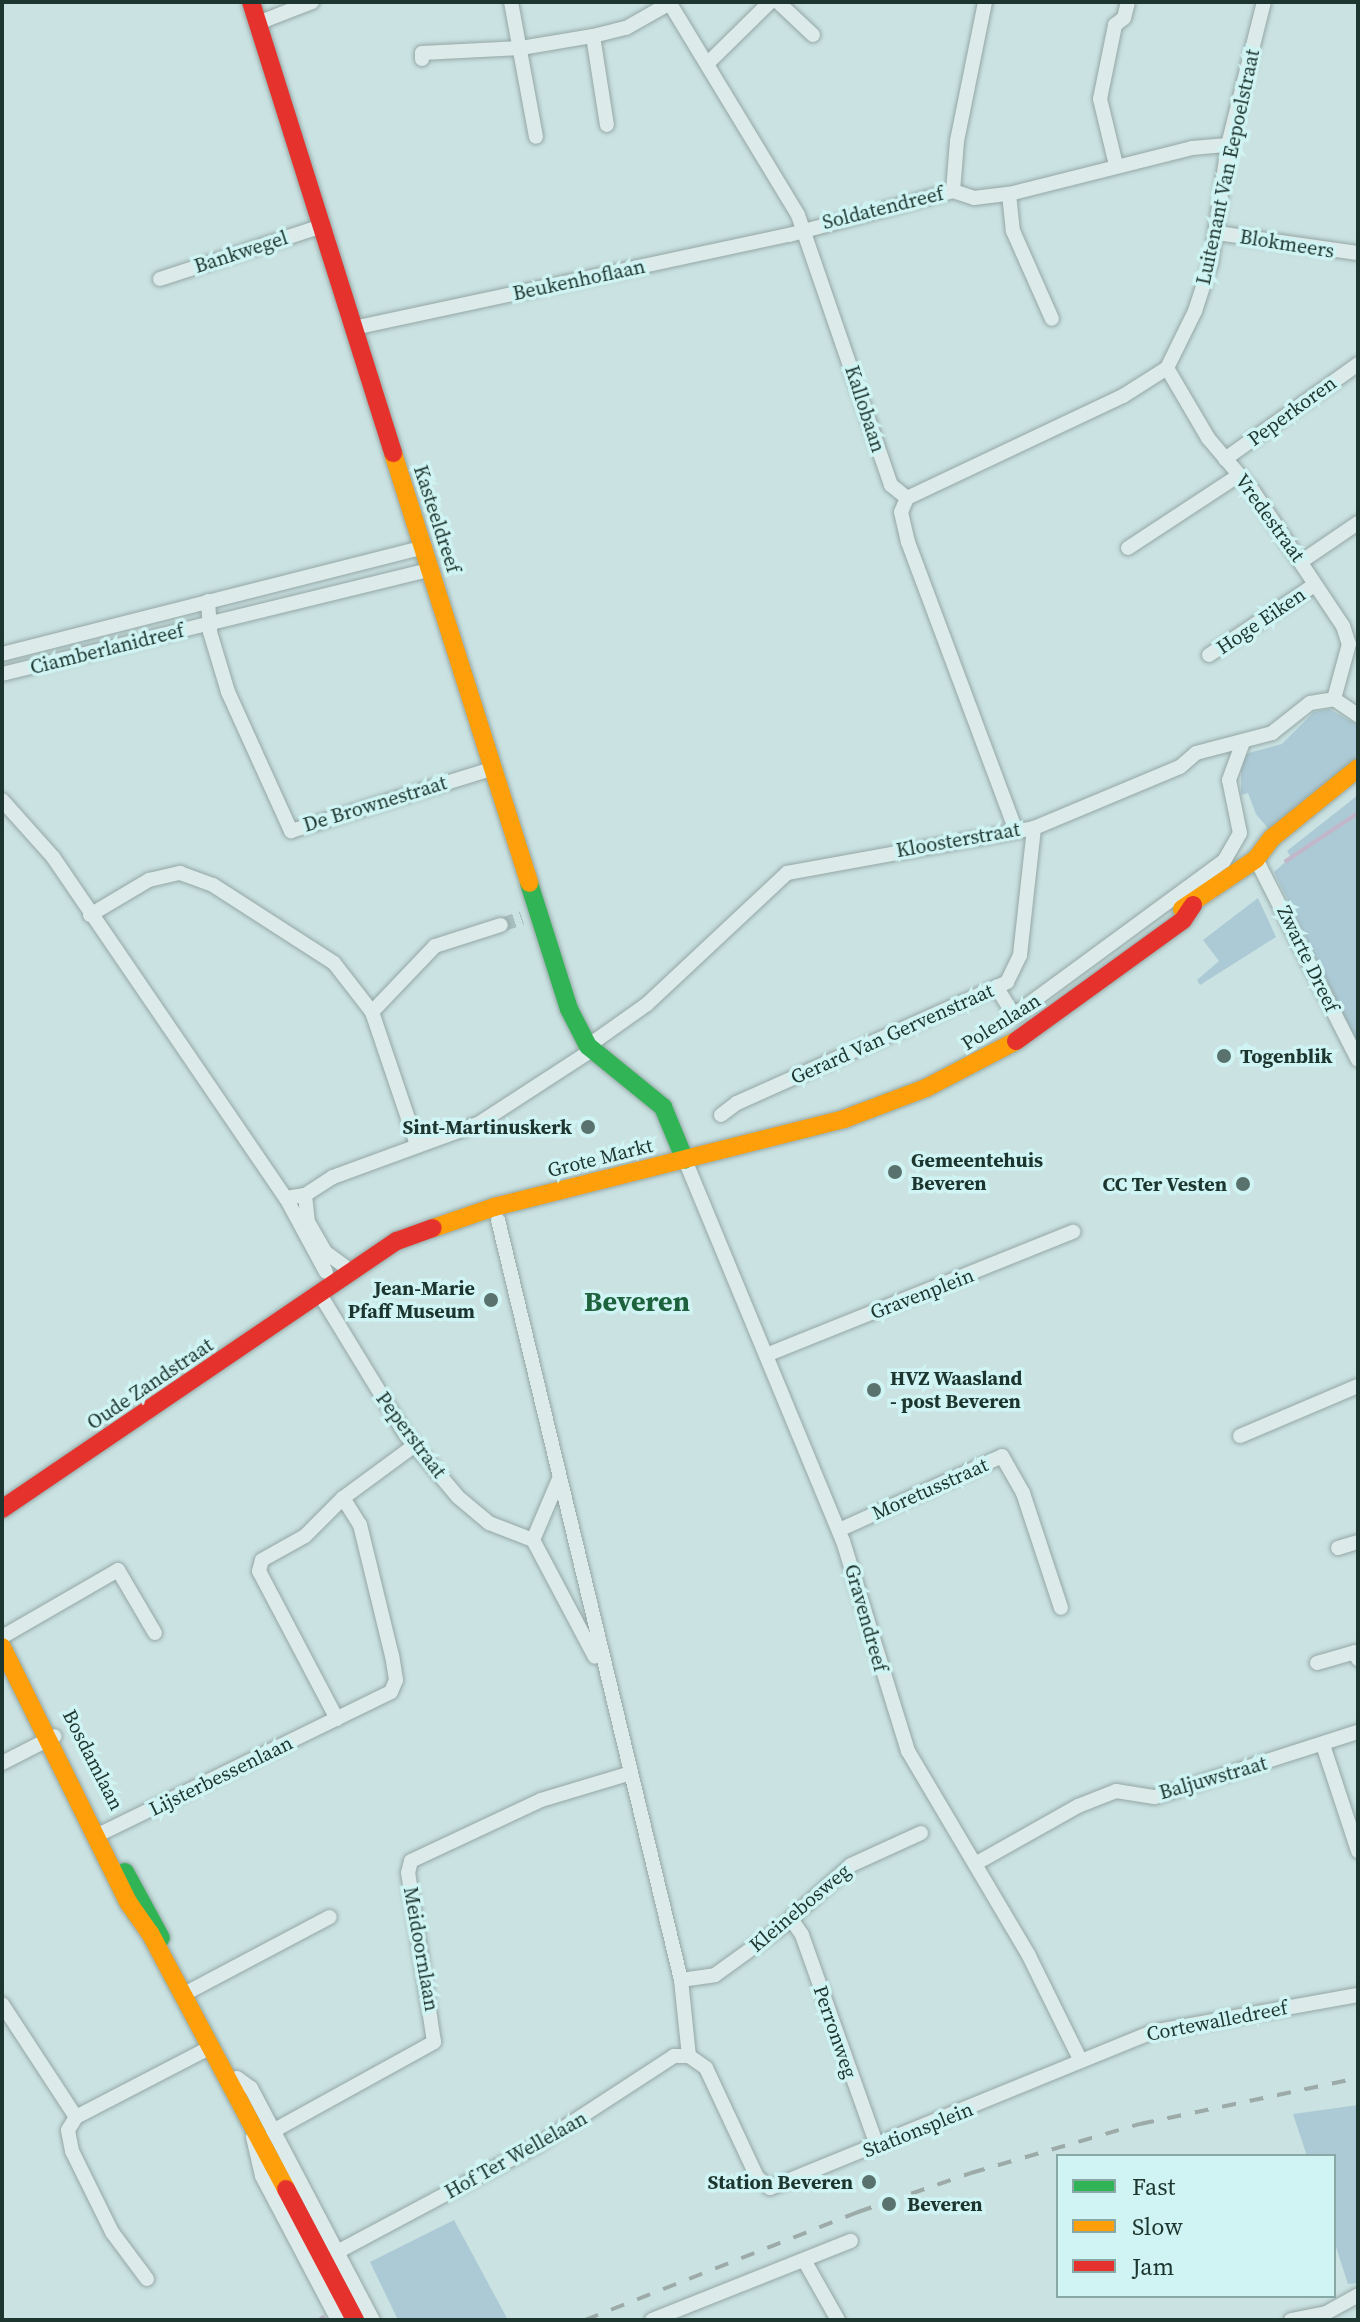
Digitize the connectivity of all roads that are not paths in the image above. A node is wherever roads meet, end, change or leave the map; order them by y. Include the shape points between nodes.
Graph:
1 (251, 2) edge
2 (312, 2) edge
3 (511, 2) edge
4 (670, 2) edge
5 (770, 2) edge
6 (778, 2) edge
7 (985, 2) edge
8 (1128, 2) edge
9 (1264, 2) edge
10 (258, 23) junction
11 (813, 35) dead end
12 (593, 36) junction
13 (521, 48) junction
14 (422, 59) dead end
15 (709, 62) junction
16 (607, 125) dead end
17 (536, 137) dead end
18 (1228, 145) junction
19 (1116, 165) junction
20 (953, 191) junction
21 (1009, 194) junction
22 (322, 226) junction
23 (804, 229) junction
24 (1217, 233) junction
25 (1358, 253) edge
26 (160, 279) dead end
27 (1052, 319) dead end
28 (354, 328) junction
29 (1358, 364) edge
30 (1167, 368) junction
31 (1225, 459) junction
32 (1239, 475) junction
33 (907, 498) junction
34 (1358, 523) edge
35 (422, 548) junction
36 (1128, 548) dead end
37 (393, 555) junction
38 (1302, 561) junction
39 (429, 570) junction
40 (399, 577) junction
41 (1313, 586) junction
42 (208, 601) junction
43 (213, 623) junction
44 (2, 654) edge
45 (1209, 655) dead end
46 (2, 674) edge
47 (1334, 699) junction
48 (1358, 715) edge
49 (1243, 742) junction
50 (1358, 768) edge
51 (491, 769) junction
52 (1358, 787) edge
53 (2, 800) edge
54 (1015, 828) junction
55 (1034, 828) junction
56 (1256, 859) junction
57 (90, 915) junction
58 (501, 925) tunnel mouth
59 (997, 988) junction
60 (372, 1012) junction
61 (590, 1048) junction
62 (1358, 1060) edge
63 (721, 1115) dead end
64 (417, 1145) junction
65 (685, 1160) junction
66 (305, 1195) junction
67 (286, 1198) junction
68 (498, 1220) dead end
69 (1073, 1232) dead end
70 (387, 1247) junction
71 (344, 1266) junction
72 (324, 1285) junction
73 (769, 1354) junction
74 (1358, 1386) edge
75 (1240, 1436) dead end
76 (415, 1445) junction
77 (560, 1479) junction
78 (2, 1493) edge
79 (343, 1498) junction
80 (2, 1509) edge
81 (839, 1530) junction
82 (533, 1540) junction
83 (1358, 1542) edge
84 (1338, 1548) dead end
85 (1061, 1608) dead end
86 (598, 1615) junction
87 (576, 1621) junction
88 (155, 1633) dead end
89 (2, 1638) edge
90 (2, 1647) edge
91 (1358, 1659) edge
92 (1317, 1663) dead end
93 (603, 1672) junction
94 (337, 1719) junction
95 (1358, 1732) edge
96 (51, 1738) junction
97 (1323, 1745) junction
98 (2, 1763) edge
99 (631, 1773) junction
100 (104, 1832) junction
101 (921, 1833) dead end
102 (1358, 1851) edge
103 (975, 1864) junction
104 (139, 1906) junction
105 (330, 1917) dead end
106 (791, 1919) junction
107 (681, 1980) junction
108 (190, 1991) junction
109 (1358, 1995) edge
110 (2, 2004) edge
111 (211, 2047) junction
112 (689, 2056) junction
113 (1080, 2059) junction
114 (237, 2078) junction
115 (76, 2117) junction
116 (251, 2129) junction
117 (273, 2131) junction
118 (877, 2146) junction
119 (268, 2152) junction
120 (851, 2241) dead end
121 (339, 2251) junction
122 (804, 2260) junction
123 (147, 2279) dead end
124 (1358, 2295) edge
125 (338, 2320) edge
126 (355, 2320) edge
127 (373, 2320) edge
128 (652, 2320) edge
129 (838, 2320) edge
130 (1291, 2320) edge

1 - 10 street, Kasteeldreef
2 - 10 street
3 - 13 street
4 - 12 street via 626,28
4 - 15 street, Kallobaan
5 - 15 street
6 - 11 street
7 - 20 street via 957,141
8 - 19 street via 1124,18 1115,25 1100,99
9 - 18 street, Luitenant Van Eepoelstraat
10 - 22 street, Kasteeldreef
12 - 13 street
12 - 16 street
13 - 14 street via 422,53
13 - 17 street
15 - 23 street, Kallobaan
18 - 19 street, Soldatendreef
18 - 24 street, Luitenant Van Eepoelstraat
19 - 21 street, Soldatendreef
20 - 21 street, Soldatendreef via 974,198
20 - 23 street, Soldatendreef
21 - 27 street via 1013,231
22 - 26 street, Bankwegel
22 - 28 street, Kasteeldreef
23 - 28 street, Beukenhoflaan
23 - 33 street, Kallobaan via 891,485
24 - 25 street, Blokmeers
24 - 30 street, Luitenant Van Eepoelstraat via 1204,288
28 - 35 street, Kasteeldreef
29 - 31 street, Peperkoren
30 - 31 street, Vredestraat
30 - 33 street via 1123,396
31 - 32 street, Vredestraat
32 - 36 street
32 - 38 street, Vredestraat
33 - 54 street via 901,512 908,542
34 - 38 street, Hoge Eiken
35 - 37 street, Ciamberlanidreef
35 - 39 street, Kasteeldreef
37 - 40 street
37 - 42 street, Ciamberlanidreef
38 - 41 street, Vredestraat
39 - 40 street, Ciamberlanidreef
39 - 51 street, Kasteeldreef
40 - 43 street, Ciamberlanidreef
41 - 45 street, Hoge Eiken
41 - 47 street, Vredestraat via 1347,634
42 - 43 street
42 - 44 street, Ciamberlanidreef
43 - 46 street, Ciamberlanidreef
43 - 51 street, De Brownestraat via 210,632 228,692 291,831
47 - 48 street
47 - 49 street, Kloosterstraat via 1310,703 1272,733
49 - 55 street, Kloosterstraat via 1196,753 1180,767
49 - 59 street, Polenlaan via 1229,780 1237,811 1237,844 1224,861 1014,1015
50 - 56 street, Polenlaan via 1272,838
51 - 61 street, Kasteeldreef via 530,915
52 - 56 street via 1280,848
53 - 57 street via 53,857
54 - 55 street, Kloosterstraat
54 - 61 street, Kloosterstraat via 787,873 647,1004
55 - 59 street, Gerard Van Gervenstraat via 1020,955 1013,976
56 - 62 street, Zwarte Dreef
56 - 65 street, Polenlaan via 1193,905 1175,911 1066,994 967,1056 805,1125
57 - 60 street via 149,880 180,873 213,885 334,963
57 - 67 street
58 - 60 street via 435,946
59 - 63 street, Gerard Van Gervenstraat via 737,1103
60 - 64 street
61 - 64 street via 478,1124
61 - 65 street, Grote Markt via 663,1107
64 - 66 street via 333,1177
65 - 70 street, Grote Markt via 453,1219
65 - 73 street, Gravendreef
66 - 67 street
66 - 71 street via 308,1222 325,1252
67 - 72 street
68 - 77 street
69 - 73 street, Gravenplein
70 - 71 street, Grote Markt
70 - 72 street, Grote Markt
71 - 72 street, Grote Markt
72 - 76 street, Peperstraat
72 - 78 street, Oude Zandstraat
72 - 80 street, Oude Zandstraat
73 - 81 street, Gravendreef
74 - 75 street
76 - 79 street
76 - 82 street, Peperstraat via 471,1511
77 - 82 street
77 - 86 street
79 - 94 street, Lijsterbessenlaan via 360,1525 396,1680 379,1700
79 - 94 street via 305,1536 262,1560 259,1571
81 - 85 street, Moretusstraat via 1002,1456 1023,1493
81 - 103 street, Gravendreef via 908,1751
82 - 87 street
83 - 84 street
86 - 87 street
86 - 93 street
87 - 93 street
88 - 89 street via 118,1570
89 - 96 street, Bosdamlaan via 13,1646
90 - 96 street, Bosdamlaan
91 - 92 street via 1355,1652
93 - 99 street
94 - 100 street, Lijsterbessenlaan
95 - 97 street, Baljuwstraat
96 - 98 street
96 - 100 street, Bosdamlaan
96 - 104 street, Bosdamlaan
97 - 102 street
97 - 103 street, Baljuwstraat via 1155,1797 1116,1791 1078,1806
99 - 107 street
99 - 117 street, Meidoornlaan via 541,1800 411,1861 408,1873 434,2042
100 - 104 street, Bosdamlaan
101 - 106 street, Kleinebosweg via 851,1865
103 - 113 street, Gravendreef via 1053,2000
104 - 108 street, Bosdamlaan
104 - 111 street, Bosdamlaan
105 - 108 street
106 - 107 street, Kleinebosweg via 715,1975
106 - 118 street, Perronweg via 802,1935
107 - 112 street
108 - 114 street, Bosdamlaan
109 - 113 street, Cortewalledreef via 1152,2032
110 - 115 street
111 - 115 street
111 - 116 street, Bosdamlaan
112 - 118 street, Stationsplein via 706,2068 757,2177 770,2188
112 - 121 street, Hof Ter Wellelaan via 674,2056 539,2144
113 - 118 street, Stationsplein
114 - 117 street, Bosdamlaan via 251,2088
114 - 119 street, Bosdamlaan
115 - 123 street via 68,2130 72,2151 112,2232
116 - 119 street, Bosdamlaan
116 - 125 street, Bosdamlaan via 262,2176
117 - 121 street, Bosdamlaan
119 - 126 street, Bosdamlaan
120 - 122 street
121 - 127 street, Bosdamlaan
122 - 128 street
122 - 129 street
124 - 130 street via 1326,2313

